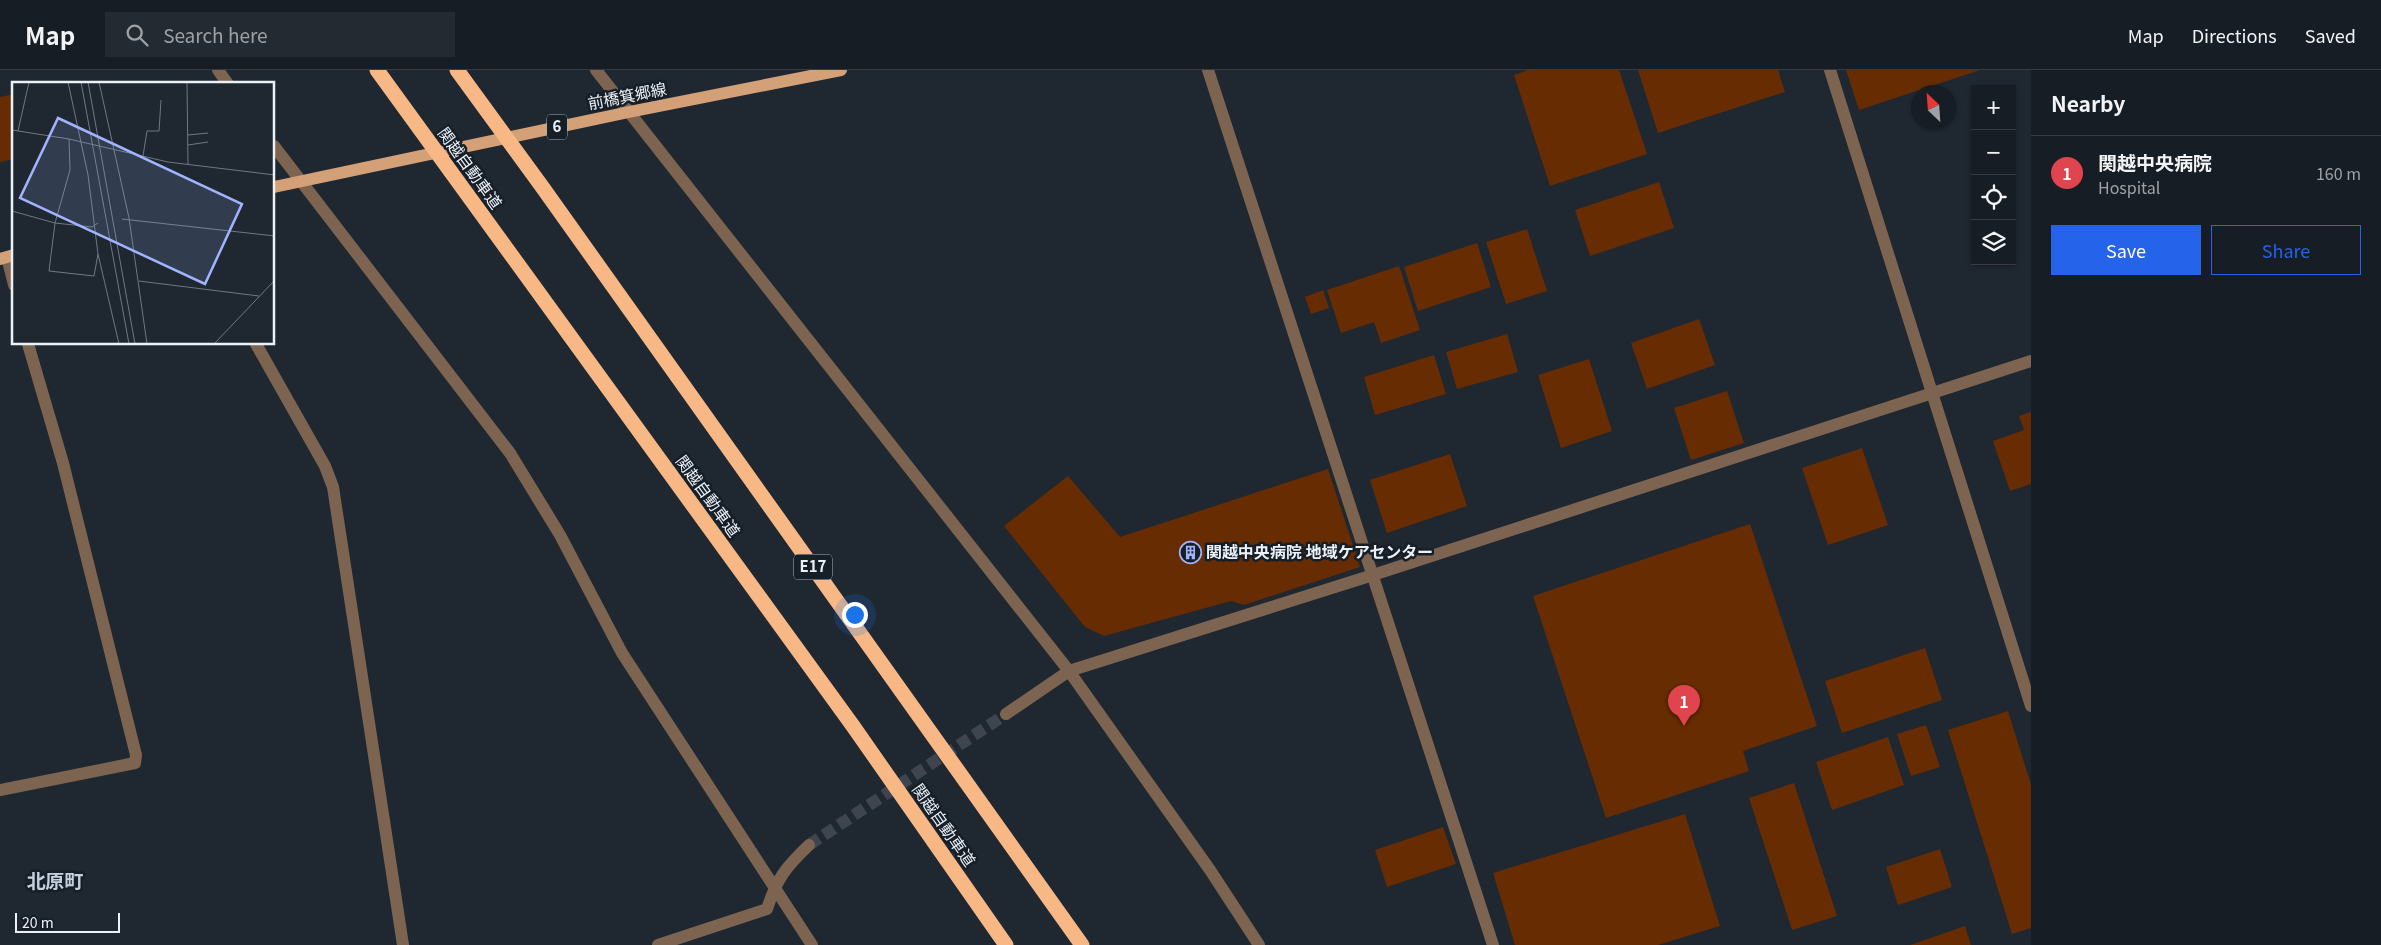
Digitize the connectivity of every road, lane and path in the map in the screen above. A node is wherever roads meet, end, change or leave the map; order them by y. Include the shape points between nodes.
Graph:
1 (218, 70) edge
2 (377, 70) edge
3 (457, 70) edge
4 (596, 70) edge
5 (841, 70) edge
6 (1208, 70) edge
7 (1830, 70) edge
8 (227, 82) edge
9 (628, 112) junction
10 (275, 147) edge
11 (299, 181) junction
12 (275, 187) edge
13 (7, 257) edge
14 (12, 277) edge
15 (28, 345) edge
16 (257, 345) edge
17 (2031, 361) edge
18 (1932, 393) junction
19 (1373, 575) junction
20 (1068, 671) junction
21 (2031, 706) edge
22 (1006, 714) tunnel mouth
23 (0, 790) edge
24 (809, 845) tunnel mouth
25 (774, 886) junction
26 (403, 945) edge
27 (658, 945) edge
28 (812, 945) edge
29 (1006, 945) edge
30 (1082, 945) edge
31 (1258, 945) edge
32 (1493, 945) edge

1 - 8 street
2 - 29 highway, 関越自動車道 via 853,726
3 - 30 highway, E17
4 - 9 street
5 - 9 main road, 前橋箕郷線 / 6
6 - 19 street
7 - 18 street
9 - 11 main road, 前橋箕郷線 / 6
9 - 20 street
10 - 11 street
11 - 12 main road, 前橋箕郷線 / 6
11 - 25 street via 510,453 560,535 622,653
13 - 14 street
15 - 23 street via 63,463 136,755 135,763
16 - 26 street via 325,466 333,487
17 - 18 street
18 - 19 street
18 - 21 street
19 - 20 street
19 - 32 street
20 - 22 street
20 - 31 street via 1210,870
24 - 25 street
25 - 27 street via 767,909
25 - 28 street

